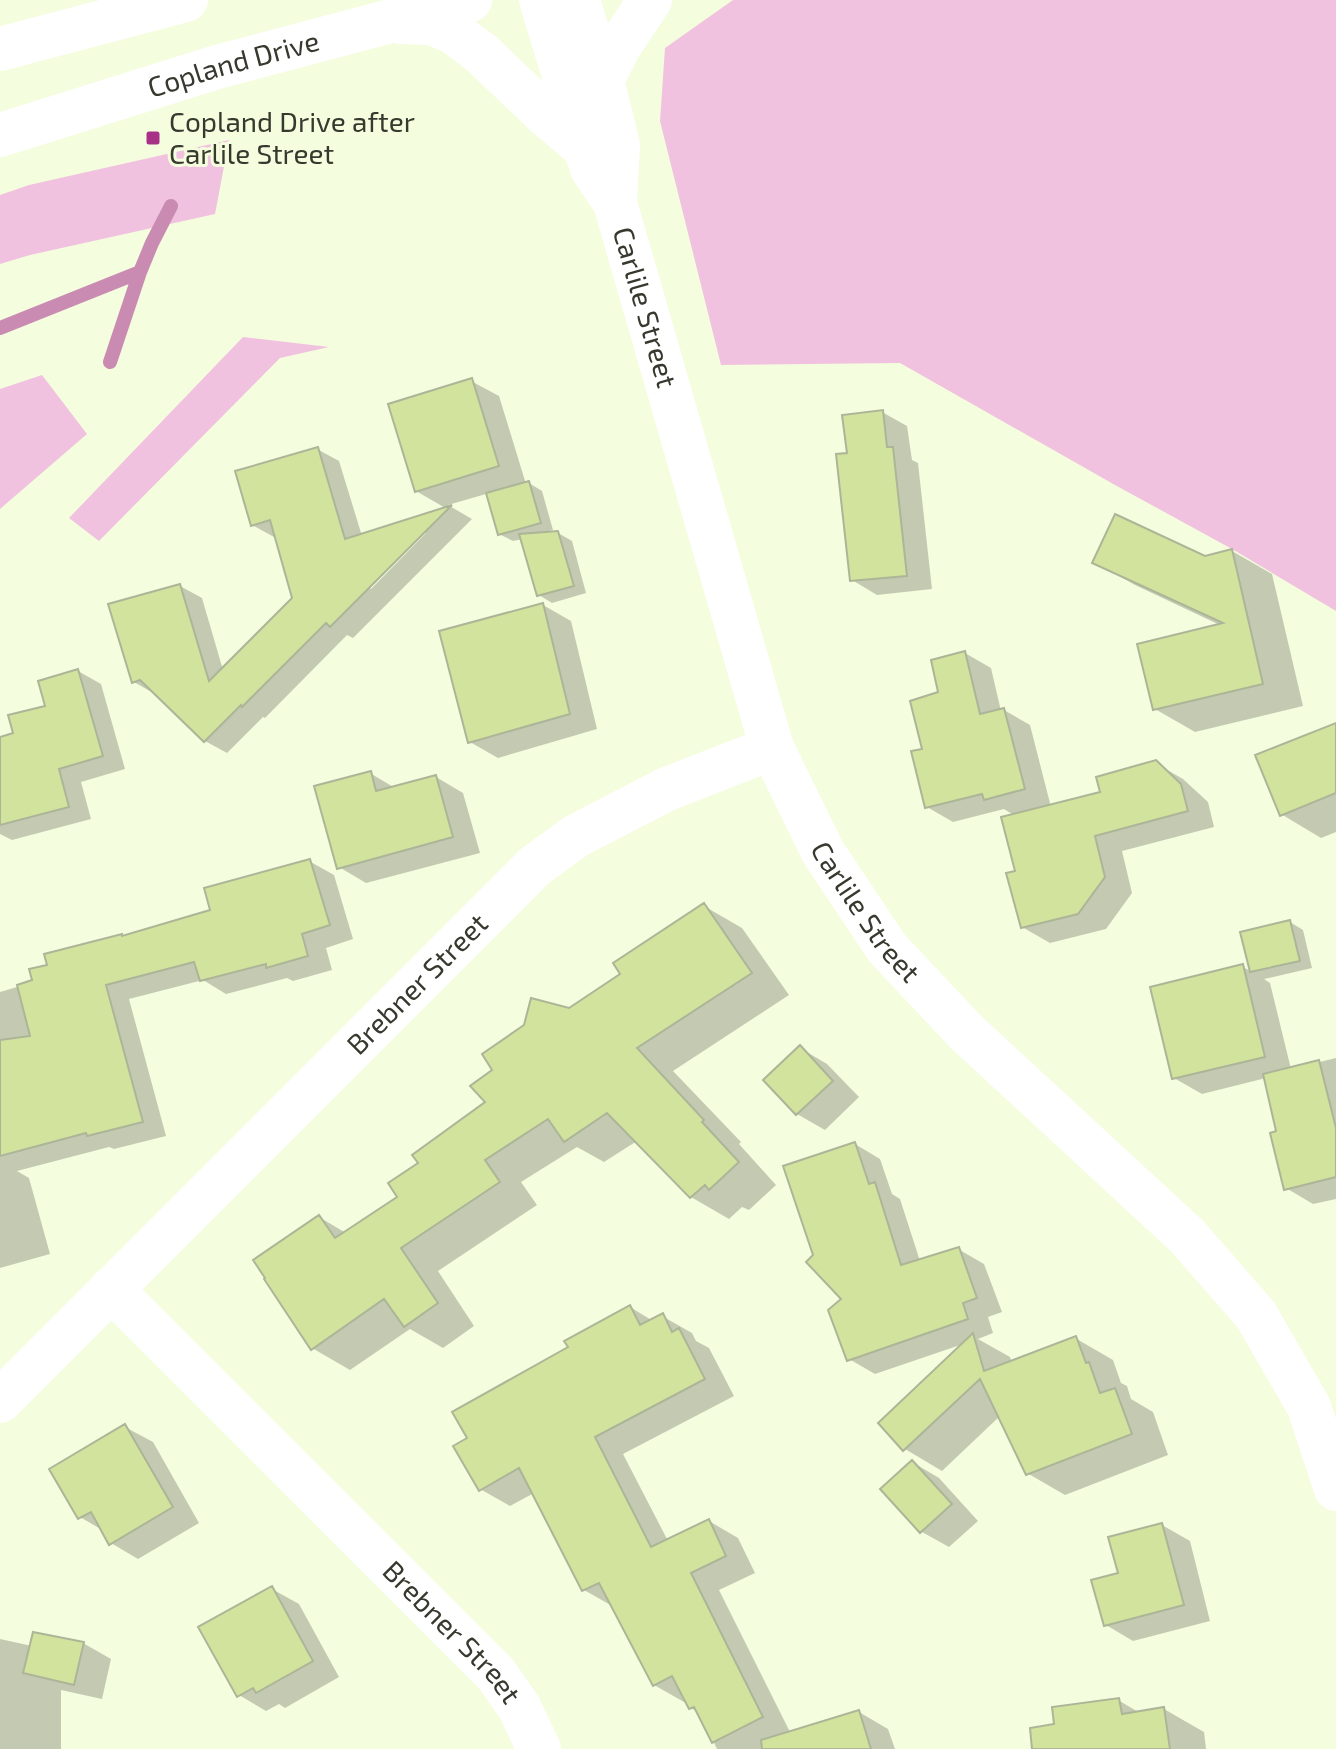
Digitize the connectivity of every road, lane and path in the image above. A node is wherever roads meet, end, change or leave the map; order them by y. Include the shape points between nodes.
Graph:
1 (186, 0) edge
2 (470, 0) edge
3 (541, 0) edge
4 (578, 0) edge
5 (650, 0) edge
6 (389, 21) junction
7 (0, 49) edge
8 (602, 80) junction
9 (0, 135) edge
10 (585, 148) junction
11 (615, 203) junction
12 (772, 748) junction
13 (111, 1289) junction
14 (0, 1401) edge
15 (1336, 1489) edge
16 (539, 1749) edge

1 - 7 street
2 - 6 street, Copland Drive
3 - 10 street, Carlile Street
4 - 8 street, Carlile Street
5 - 8 street
6 - 9 street, Copland Drive via 217,67
6 - 10 street via 431,23 453,32
8 - 11 street, Carlile Street via 618,145
10 - 11 street, Carlile Street
11 - 12 street, Carlile Street
12 - 13 street, Brebner Street via 667,789 576,836 535,866
12 - 15 street, Carlile Street via 823,852 887,948 966,1032 1187,1236 1256,1315 1309,1407
13 - 14 street, Brebner Street
13 - 16 street, Brebner Street via 496,1674

